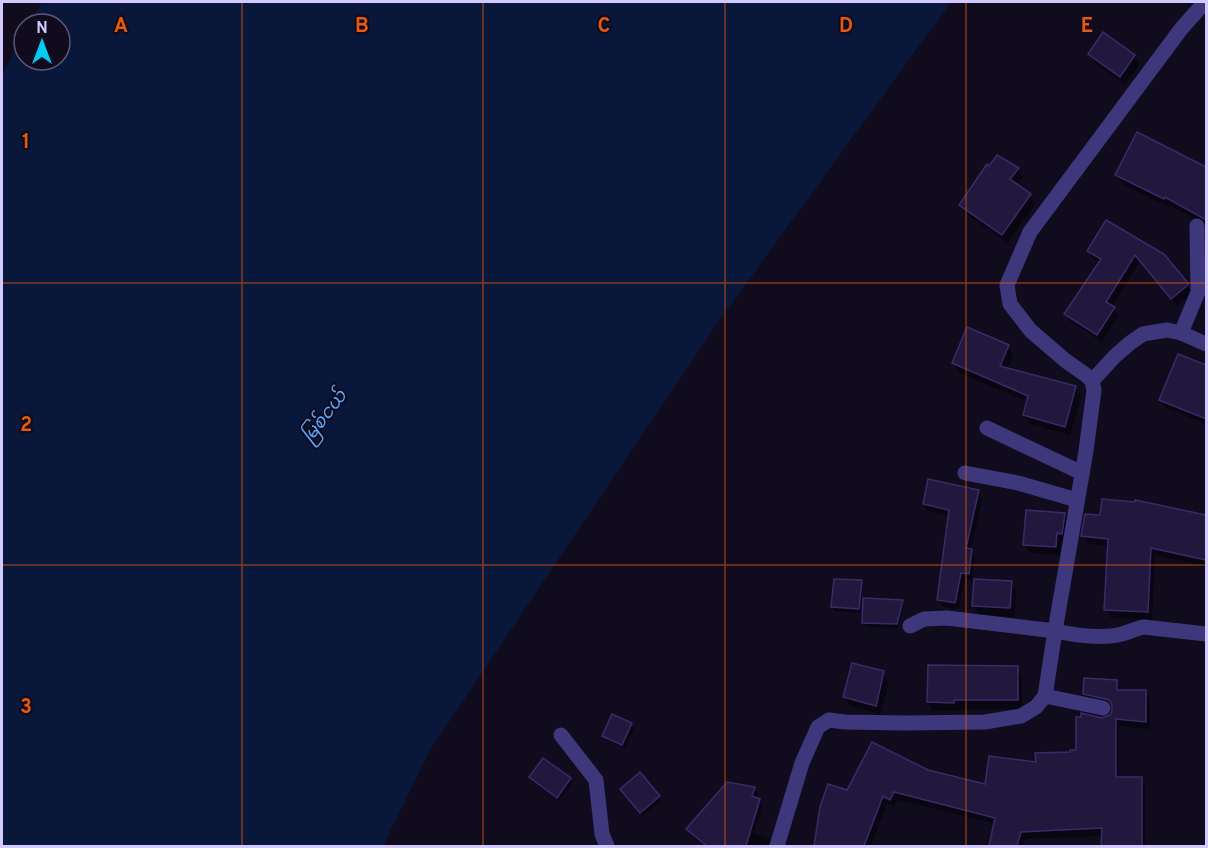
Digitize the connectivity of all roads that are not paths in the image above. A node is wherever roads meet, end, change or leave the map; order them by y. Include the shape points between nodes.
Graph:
1 (1199, 3) edge
2 (1197, 226) dead end
3 (1181, 333) junction
4 (1206, 344) edge
5 (1092, 381) junction
6 (987, 428) dead end
7 (964, 473) dead end
8 (1082, 473) junction
9 (1077, 500) junction
10 (910, 626) dead end
11 (1054, 631) junction
12 (1206, 634) edge
13 (1045, 696) junction
14 (1103, 708) dead end
15 (561, 735) dead end
16 (607, 846) edge
17 (777, 846) edge

1 - 5 street via 1030,232 1007,285 1010,304 1031,331
2 - 3 street via 1198,292
3 - 4 street
3 - 5 street via 1167,330 1143,334
5 - 8 street
6 - 8 street
7 - 9 street
8 - 9 street
9 - 11 street
10 - 11 street via 947,618
11 - 12 street via 1104,636 1144,627
11 - 13 street
13 - 14 street
13 - 17 street via 1021,716 985,722 829,720 818,727 802,763
15 - 16 street via 596,780

